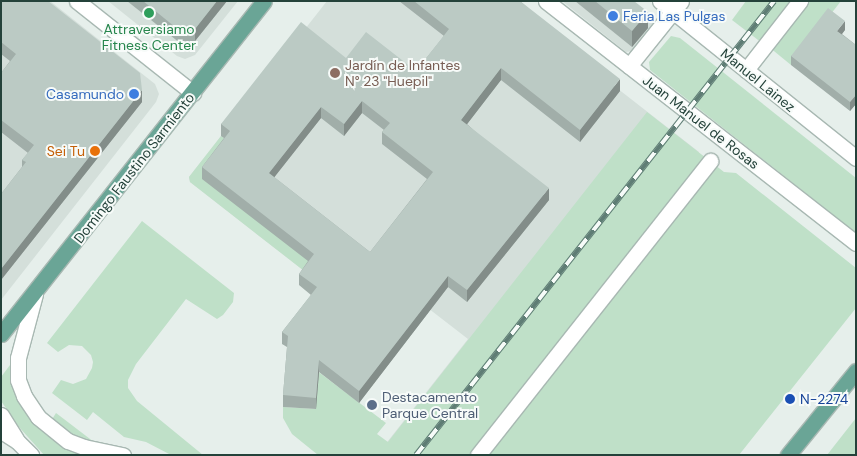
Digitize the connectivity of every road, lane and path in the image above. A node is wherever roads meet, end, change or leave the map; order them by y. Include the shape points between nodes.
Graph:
1 (77, 1) edge
2 (264, 1) edge
3 (546, 1) edge
4 (660, 1) edge
5 (800, 1) edge
6 (677, 6) edge
7 (629, 66) junction
8 (746, 70) junction
9 (193, 93) junction
10 (856, 158) edge
11 (710, 161) dead end
12 (856, 243) edge
13 (35, 294) junction
14 (1, 334) edge
15 (856, 371) edge
16 (1, 415) edge
17 (1, 431) edge
18 (17, 441) junction
19 (32, 455) edge
20 (123, 455) edge
21 (478, 455) edge
22 (788, 455) edge

1 - 9 street
2 - 9 main road, Domingo Faustino Sarmiento
3 - 7 street, Juan Manuel de Rosas
4 - 6 street, Manuel Lainez
5 - 8 street
6 - 7 street
6 - 8 street, Manuel Lainez
7 - 12 street, Juan Manuel de Rosas
8 - 10 street, Manuel Lainez
9 - 13 main road, Domingo Faustino Sarmiento
11 - 21 street
13 - 14 main road, Domingo Faustino Sarmiento
13 - 20 street via 18,358 18,380 24,396 38,417 68,441
15 - 22 main road
16 - 18 street
17 - 18 street
18 - 19 street

